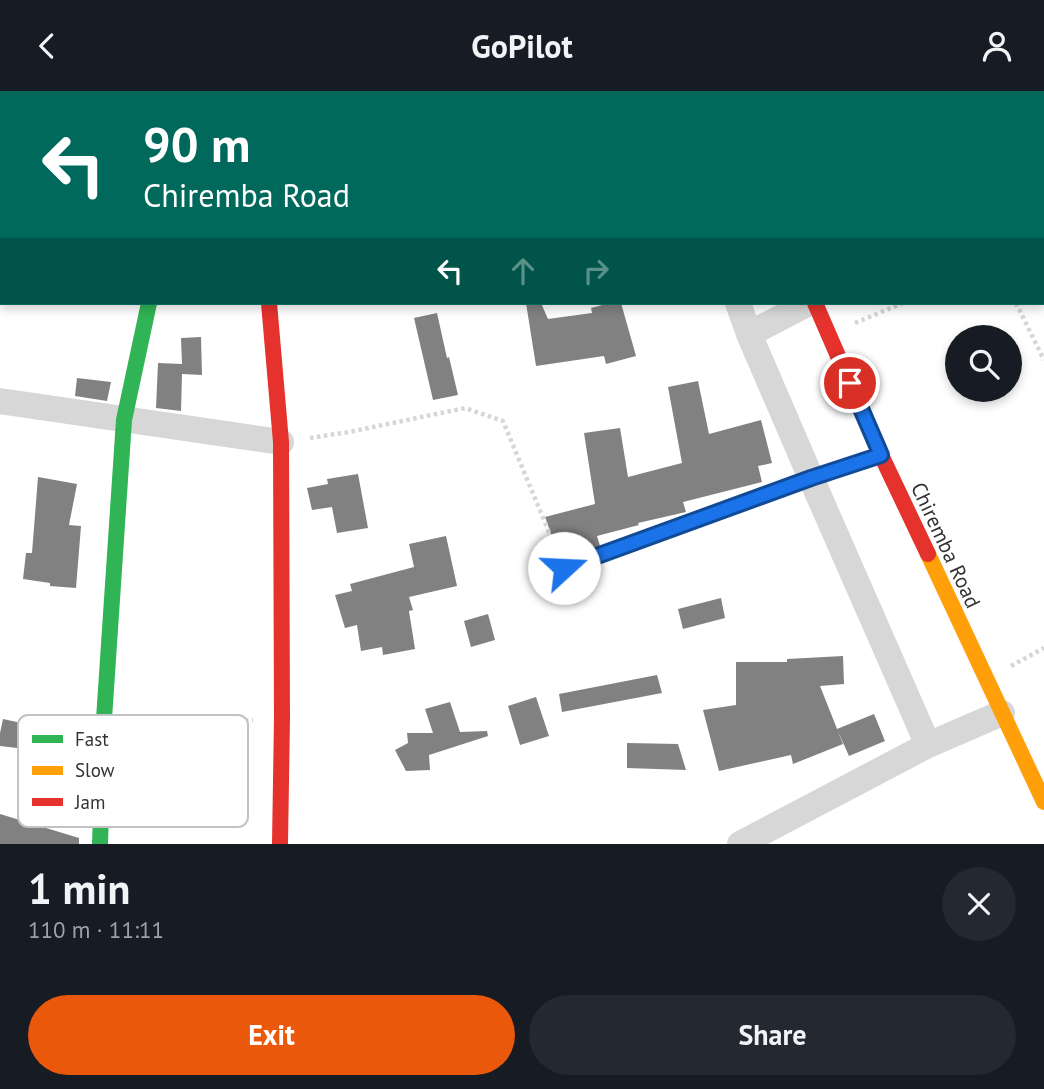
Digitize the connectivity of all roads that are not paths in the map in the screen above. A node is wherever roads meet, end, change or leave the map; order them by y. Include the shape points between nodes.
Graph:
1 (149, 305) edge
2 (269, 305) edge
3 (739, 305) edge
4 (805, 305) edge
5 (817, 305) edge
6 (749, 334) junction
7 (0, 401) edge
8 (124, 420) junction
9 (281, 442) junction
10 (881, 455) junction
11 (811, 478) junction
12 (564, 568) road end
13 (1002, 713) junction
14 (104, 715) edge
15 (928, 744) junction
16 (1044, 802) edge
17 (280, 844) edge
18 (740, 844) edge

1 - 8 street
2 - 9 street
3 - 6 street
4 - 6 street
5 - 10 street, Chiremba Road
6 - 11 street
7 - 8 street
8 - 9 street
8 - 14 street
9 - 17 street
10 - 11 lane
10 - 13 street, Chiremba Road
11 - 12 lane
11 - 15 street
13 - 15 street
13 - 16 street, Chiremba Road
15 - 18 street

